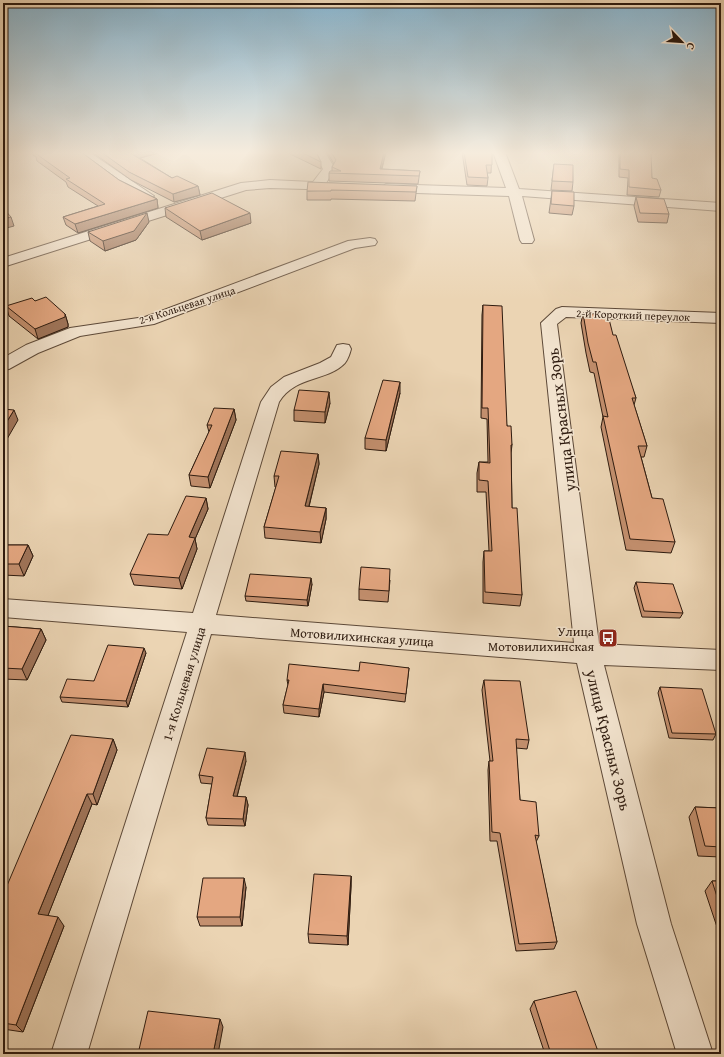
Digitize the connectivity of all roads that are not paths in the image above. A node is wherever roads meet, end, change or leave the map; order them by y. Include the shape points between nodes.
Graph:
1 (159, 201) edge
2 (197, 201) edge
3 (517, 201) edge
4 (643, 201) edge
5 (721, 207) edge
6 (173, 209) junction
7 (527, 240) dead end
8 (370, 242) dead end
9 (3, 263) edge
10 (721, 318) edge
11 (549, 323) joint
12 (343, 349) dead end
13 (3, 365) edge
14 (3, 608) edge
15 (202, 624) junction
16 (588, 654) junction
17 (721, 660) edge
18 (69, 1054) edge
19 (694, 1054) edge

1 - 6 street
2 - 6 street
3 - 7 street
4 - 5 street
6 - 9 street
8 - 13 street, 2-я Кольцевая улица via 353,244 148,320 76,332 32,349
10 - 11 street, 2-й Короткий переулок via 562,312
11 - 16 street, улица Красных Зорь
12 - 15 street, 1-я Кольцевая улица via 338,360 290,381 277,391 270,402
14 - 15 street, Мотовилихинская улица
15 - 16 street, Мотовилихинская улица
15 - 18 street, 1-я Кольцевая улица
16 - 17 street, Мотовилихинская улица
16 - 19 street, улица Красных Зорь via 654,924

